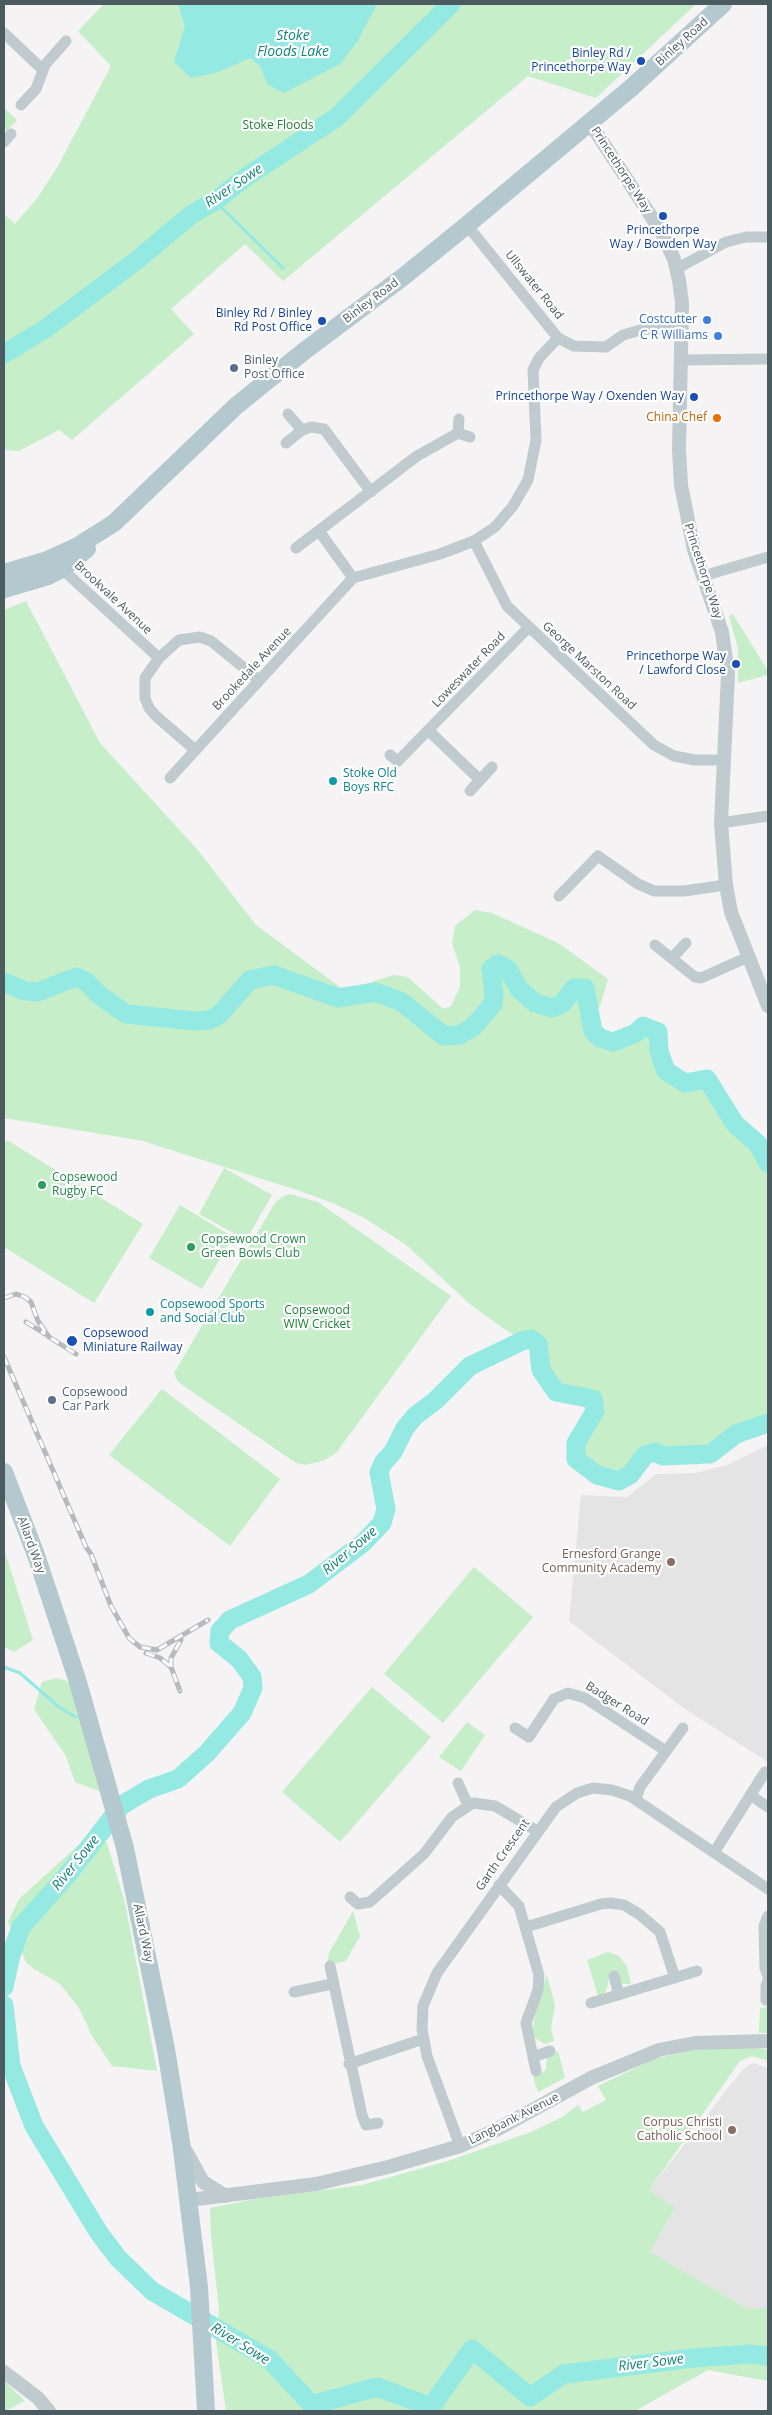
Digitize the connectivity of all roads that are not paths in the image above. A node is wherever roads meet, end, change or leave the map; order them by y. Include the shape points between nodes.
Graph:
1 (723, 4) edge
2 (4, 33) edge
3 (66, 41) dead end
4 (43, 70) junction
5 (20, 105) dead end
6 (590, 123) junction
7 (467, 226) junction
8 (768, 237) edge
9 (676, 269) junction
10 (683, 330) junction
11 (558, 338) junction
12 (768, 359) edge
13 (683, 360) junction
14 (288, 414) dead end
15 (459, 419) dead end
16 (302, 430) junction
17 (458, 433) junction
18 (470, 437) dead end
19 (286, 443) dead end
20 (371, 492) junction
21 (114, 523) junction
22 (319, 531) junction
23 (474, 541) junction
24 (296, 548) dead end
25 (66, 551) junction
26 (768, 557) edge
27 (62, 569) junction
28 (4, 572) edge
29 (703, 576) junction
30 (353, 578) junction
31 (4, 589) edge
32 (528, 628) junction
33 (159, 658) junction
34 (259, 680) junction
35 (429, 731) junction
36 (194, 749) junction
37 (390, 755) dead end
38 (723, 760) junction
39 (492, 767) dead end
40 (170, 778) dead end
41 (480, 780) junction
42 (470, 791) dead end
43 (768, 816) edge
44 (721, 823) junction
45 (726, 885) junction
46 (559, 896) dead end
47 (686, 943) dead end
48 (655, 944) dead end
49 (748, 957) junction
50 (672, 958) junction
51 (768, 1006) edge
52 (4, 1472) edge
53 (515, 1728) dead end
54 (683, 1728) dead end
55 (666, 1751) junction
56 (765, 1772) dead end
57 (458, 1783) dead end
58 (750, 1795) junction
59 (636, 1799) junction
60 (468, 1805) junction
61 (768, 1807) edge
62 (537, 1831) junction
63 (715, 1852) junction
64 (499, 1885) junction
65 (768, 1889) edge
66 (350, 1897) dead end
67 (768, 1916) edge
68 (526, 1927) junction
69 (330, 1966) dead end
70 (697, 1971) dead end
71 (614, 1976) dead end
72 (768, 1976) edge
73 (675, 1978) junction
74 (768, 1980) edge
75 (332, 1984) junction
76 (294, 1992) dead end
77 (619, 1995) junction
78 (766, 2000) dead end
79 (591, 2003) dead end
80 (424, 2039) junction
81 (768, 2042) edge
82 (550, 2051) dead end
83 (533, 2057) junction
84 (349, 2064) junction
85 (536, 2071) dead end
86 (368, 2128) dead end
87 (181, 2142) junction
88 (460, 2146) junction
89 (226, 2196) junction
90 (189, 2200) junction
91 (4, 2372) edge
92 (49, 2411) edge
93 (206, 2411) edge

1 - 6 main road, Binley Road
2 - 4 street
3 - 4 street
4 - 5 street via 36,89
6 - 7 main road, Binley Road
6 - 9 street, Princethorpe Way via 662,233
7 - 11 street, Ullswater Road
7 - 21 main road, Binley Road via 236,406
8 - 9 street via 746,237 726,242
9 - 10 street, Princethorpe Way
10 - 11 street via 644,329 622,335 606,346 591,348 574,346
10 - 13 street, Princethorpe Way
11 - 23 street, Ullswater Road via 539,358 533,370 536,440 528,480 513,506 495,527
12 - 13 street
13 - 29 street, Princethorpe Way via 680,472 690,534
14 - 16 street
15 - 17 street
16 - 19 street
16 - 20 street via 319,427 328,433
17 - 18 street
17 - 20 street via 417,456
20 - 22 street
21 - 25 main road, Binley Road
21 - 27 main road
22 - 24 street
22 - 30 street
23 - 30 street, Ullswater Road
23 - 32 street, George Marston Road via 507,606
25 - 27 street, Brookvale Avenue
25 - 28 main road, Binley Road via 45,561
26 - 29 street
27 - 31 main road
27 - 33 street, Brookvale Avenue
29 - 38 street, Princethorpe Way via 720,623 726,653 728,680
30 - 34 street, Brookedale Avenue
32 - 35 street, Loweswater Road
32 - 38 street, George Marston Road via 654,744 681,757
33 - 34 street via 178,640 200,637 211,641
33 - 36 street via 145,678 144,698 148,708
34 - 36 street, Brookedale Avenue
35 - 37 street, Loweswater Road via 398,761
35 - 41 street
36 - 40 street, Brookedale Avenue
38 - 44 street, Princethorpe Way
39 - 41 street
41 - 42 street
43 - 44 street
44 - 45 street, Princethorpe Way
45 - 46 street via 684,891 654,890 638,884 598,856
45 - 49 street, Princethorpe Way via 731,912
47 - 50 street
48 - 50 street
49 - 50 street via 701,978 695,977
49 - 51 street, Princethorpe Way
52 - 87 main road, Allard Way via 65,1641 110,1789 164,2040
53 - 55 street, Badger Road via 529,1737 554,1700 568,1693 585,1698
54 - 55 street
55 - 59 street via 640,1787
56 - 58 street
57 - 60 street
58 - 61 street
58 - 63 street
59 - 62 street, Garth Crescent via 603,1788 585,1790 556,1807
59 - 63 street, Garth Crescent
60 - 62 street via 488,1804
60 - 66 street via 452,1817 424,1854 370,1902 358,1904
62 - 64 street, Garth Crescent
63 - 65 street, Garth Crescent
64 - 68 street via 519,1906
64 - 80 street, Garth Crescent via 432,1982 422,2013
67 - 72 street via 764,1926
68 - 73 street via 601,1904 624,1905 660,1932
68 - 83 street via 539,1974 538,1990 526,2023
69 - 75 street
70 - 73 street
71 - 77 street
73 - 77 street
74 - 78 street
75 - 76 street
75 - 84 street
77 - 79 street
80 - 84 street
80 - 88 street, Garth Crescent
81 - 88 street, Langbank Avenue via 695,2043 659,2050 591,2078
82 - 83 street
83 - 85 street
84 - 86 street
87 - 89 street via 203,2182
87 - 90 main road, Allard Way
88 - 89 street, Langbank Avenue via 316,2184
89 - 90 street, Langbank Avenue
90 - 93 main road, Allard Way via 199,2286
91 - 92 street via 38,2398

